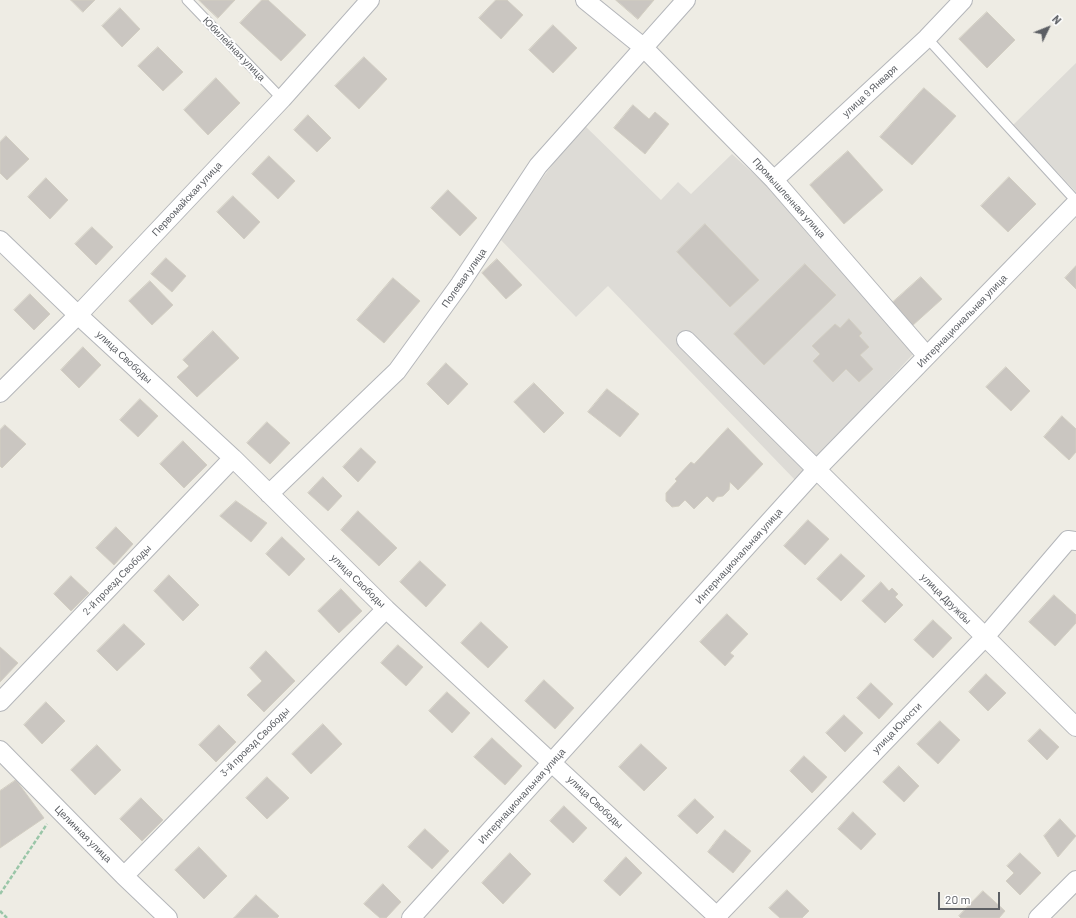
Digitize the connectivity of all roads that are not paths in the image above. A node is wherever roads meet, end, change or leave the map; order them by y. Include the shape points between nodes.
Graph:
1 (187, 0) edge
2 (370, 0) edge
3 (585, 0) edge
4 (686, 0) edge
5 (963, 0) edge
6 (927, 38) junction
7 (642, 47) junction
8 (282, 99) junction
9 (774, 180) junction
10 (1076, 202) edge
11 (0, 240) edge
12 (78, 315) junction
13 (686, 340) dead end
14 (927, 356) junction
15 (0, 393) edge
16 (233, 458) junction
17 (816, 470) junction
18 (269, 494) junction
19 (1076, 541) edge
20 (386, 609) junction
21 (985, 637) junction
22 (0, 702) edge
23 (1076, 727) edge
24 (0, 750) edge
25 (552, 763) junction
26 (124, 876) junction
27 (1076, 880) edge
28 (717, 917) edge
29 (168, 918) edge
30 (411, 918) edge
31 (1038, 918) edge

1 - 8 lane, Юбилейная улица
2 - 8 street, Первомайская улица
3 - 7 street, Промышленная улица
4 - 7 street
5 - 6 street, улица 9 Января
6 - 9 street, улица 9 Января
6 - 10 lane
7 - 9 street, Промышленная улица
7 - 18 street, Полевая улица via 538,166 460,284 397,371
8 - 12 street, Первомайская улица
9 - 14 street, Промышленная улица
10 - 14 street, Интернациональная улица
11 - 12 street, улица Свободы
12 - 15 street, Первомайская улица
12 - 16 street, улица Свободы
13 - 17 street, улица Дружбы
14 - 17 street, Интернациональная улица
16 - 18 street, улица Свободы
16 - 22 street, 2-й проезд Свободы
17 - 21 street, улица Дружбы
17 - 25 street, Интернациональная улица
18 - 20 street, улица Свободы
19 - 21 street, улица Юности via 1068,540
20 - 25 street, улица Свободы
20 - 26 street, 3-й проезд Свободы
21 - 23 street, улица Дружбы
21 - 28 street, улица Юности
24 - 26 street, Целинная улица
25 - 28 street, улица Свободы
25 - 30 street, Интернациональная улица
26 - 29 street, Целинная улица
27 - 31 street

